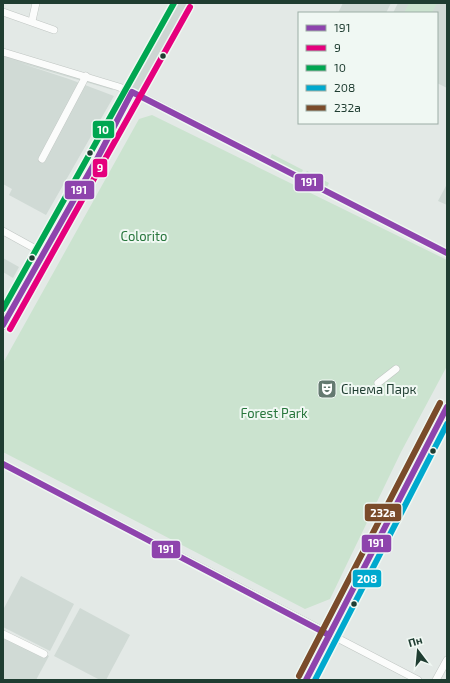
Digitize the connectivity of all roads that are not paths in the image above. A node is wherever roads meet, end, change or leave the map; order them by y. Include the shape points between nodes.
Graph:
1 (36, 3) edge
2 (183, 3) edge
3 (3, 12) edge
4 (32, 22) junction
5 (54, 30) dead end
6 (3, 52) edge
7 (86, 76) junction
8 (132, 92) junction
9 (42, 159) dead end
10 (3, 231) edge
11 (43, 253) junction
12 (447, 253) edge
13 (3, 325) edge
14 (396, 369) dead end
15 (378, 383) dead end
16 (447, 407) edge
17 (3, 464) edge
18 (3, 634) edge
19 (329, 635) junction
20 (44, 654) dead end
21 (447, 660) edge
22 (306, 680) edge
23 (418, 680) edge
24 (436, 680) edge

1 - 4 street
2 - 8 main road
3 - 4 street
4 - 5 street
6 - 7 street
7 - 8 street
7 - 9 street
8 - 11 main road
8 - 12 street
10 - 11 street
11 - 13 main road
14 - 15 street
16 - 19 street
17 - 19 street
18 - 20 street
19 - 22 street
19 - 23 street
21 - 24 street

